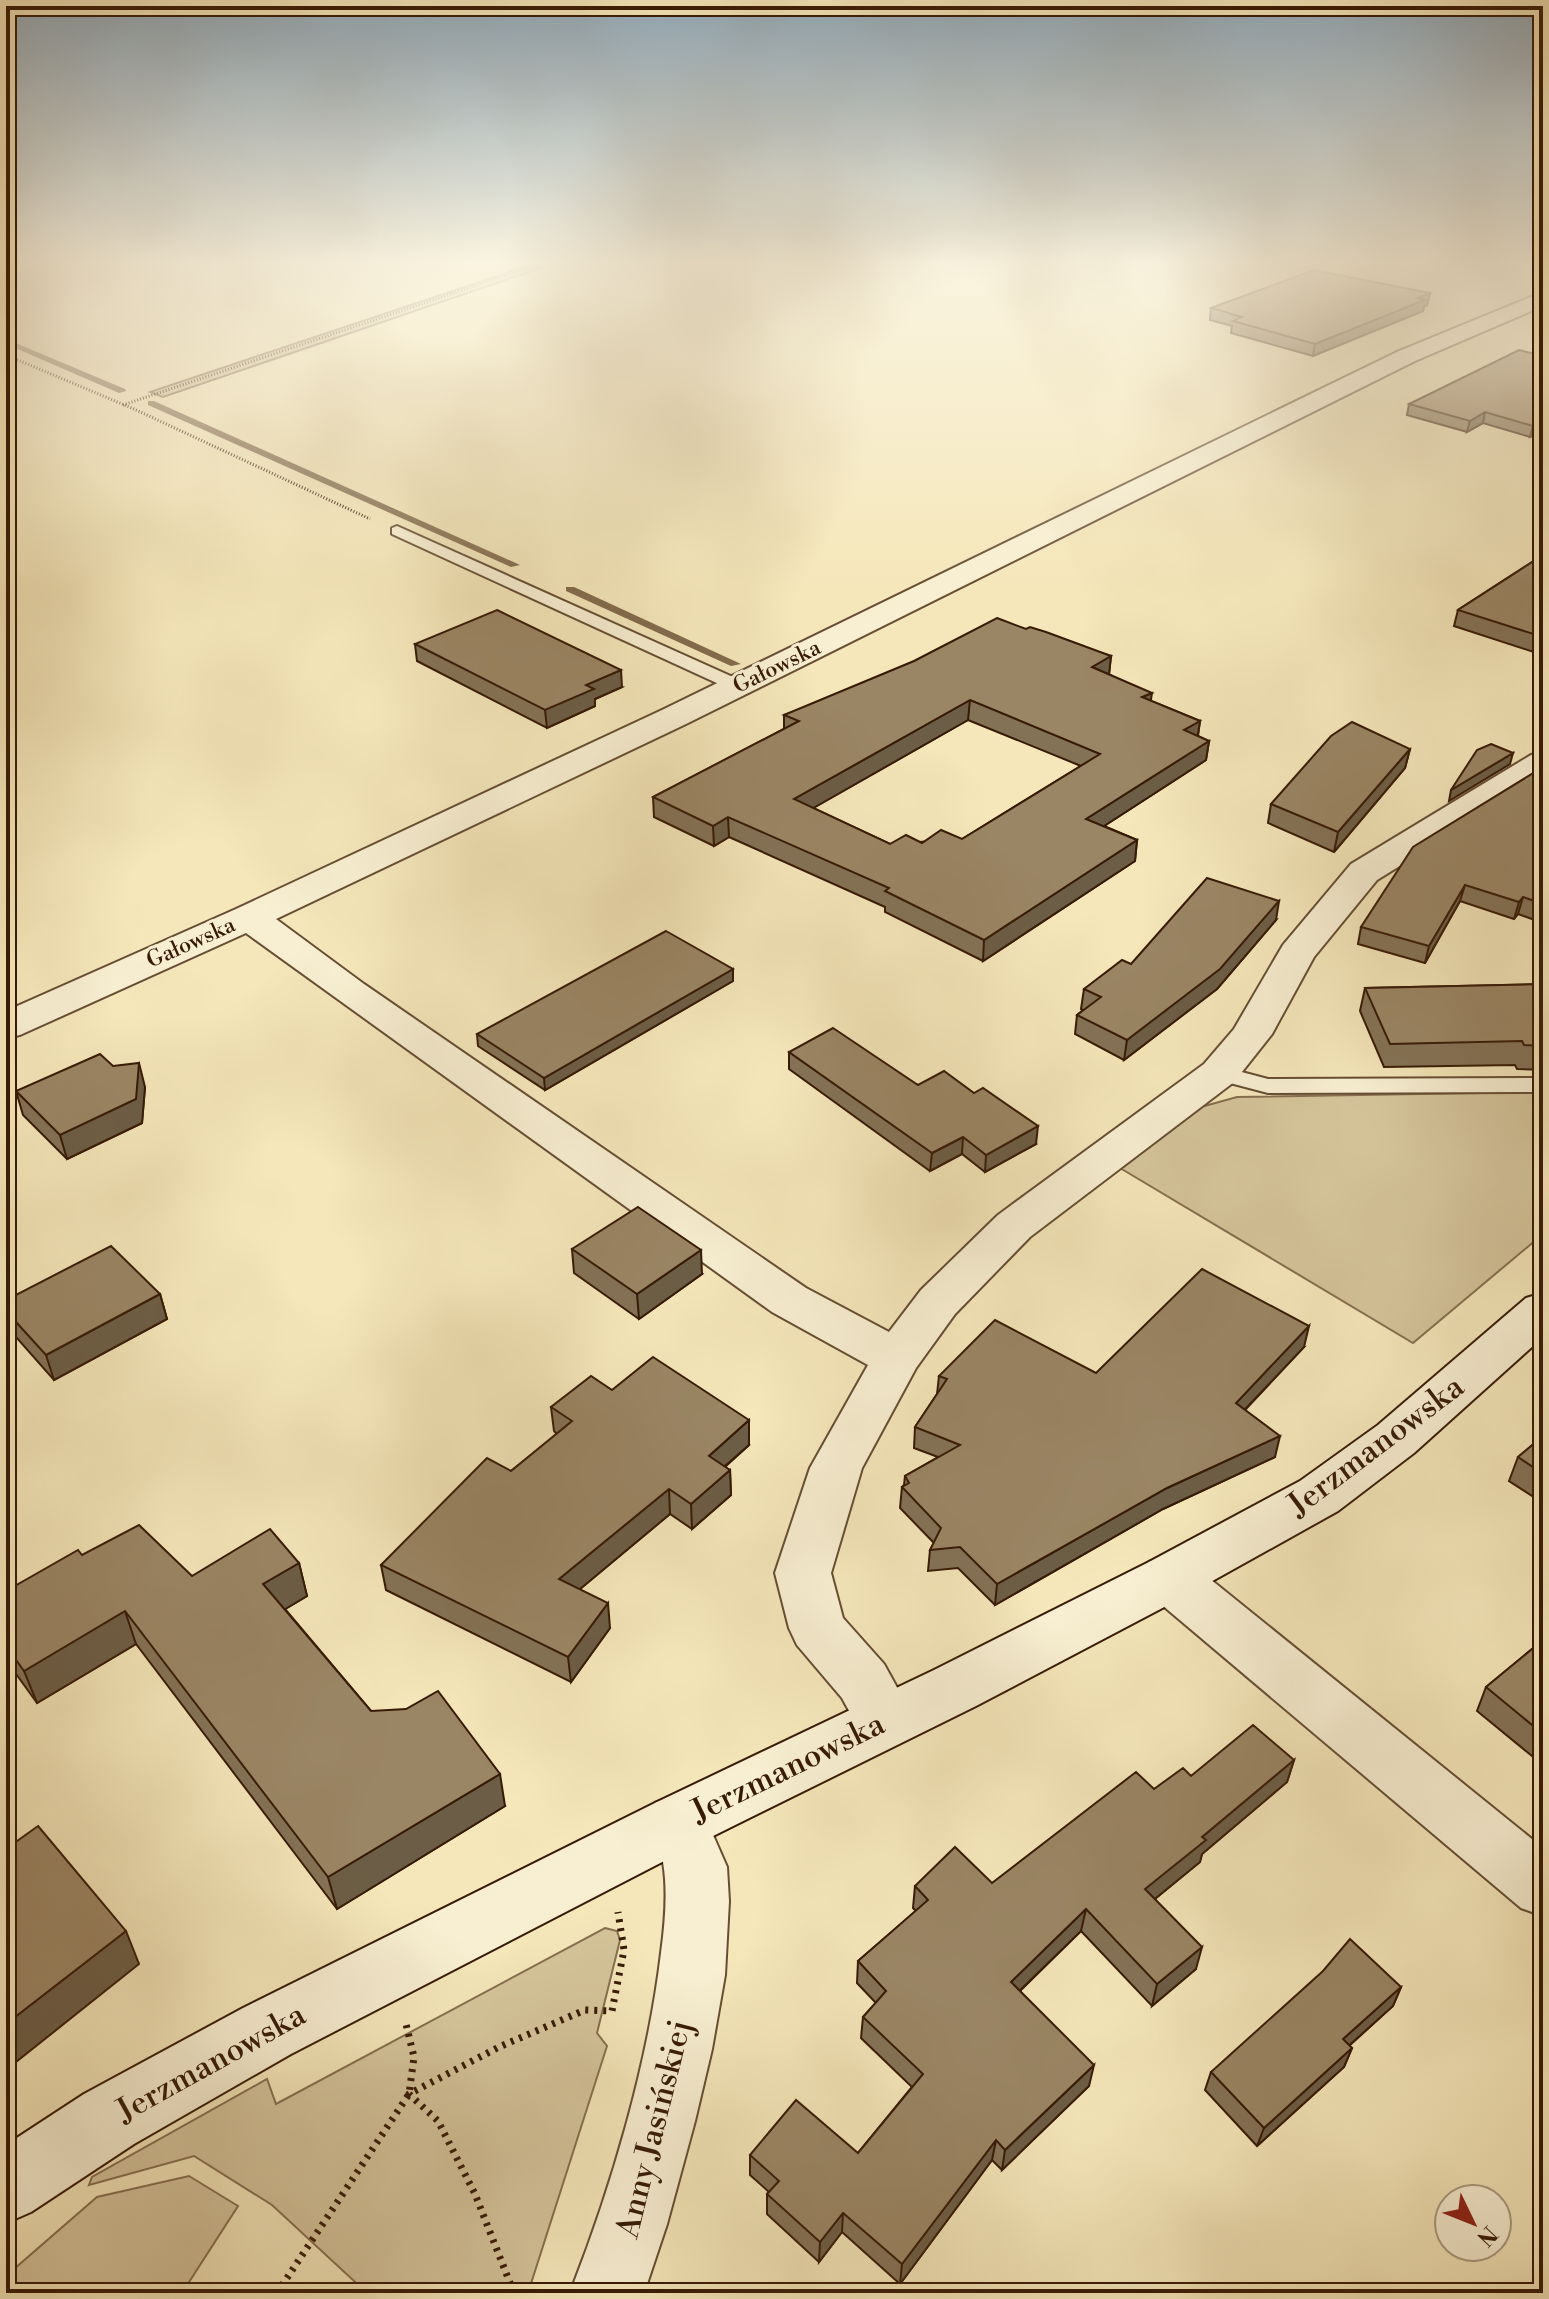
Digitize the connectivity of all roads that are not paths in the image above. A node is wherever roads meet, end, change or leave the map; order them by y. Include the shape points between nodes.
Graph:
1 (1384, 367) edge
2 (397, 531) road end
3 (738, 686) junction
4 (1543, 762) edge
5 (249, 917) junction
6 (6, 1026) edge
7 (1219, 1073) junction
8 (1543, 1085) edge
9 (1543, 1310) edge
10 (897, 1358) junction
11 (1169, 1578) junction
12 (885, 1720) junction
13 (677, 1823) junction
14 (1543, 1887) edge
15 (6, 2187) edge
16 (607, 2293) edge

1 - 3 street, Gałowska
2 - 3 lane
3 - 5 street, Gałowska
4 - 7 street via 1364,872 1297,953 1252,1034
5 - 6 street, Gałowska
5 - 10 street via 789,1300
7 - 8 lane via 1268,1086
7 - 10 street via 1014,1226 938,1302
9 - 11 street, Jerzmanowska via 1396,1439 1319,1496
10 - 12 street via 836,1468 803,1573 817,1628 863,1681
11 - 12 street, Jerzmanowska
11 - 14 street
12 - 13 street, Jerzmanowska
13 - 15 street, Jerzmanowska via 267,2031 109,2119
13 - 16 street, Anny Jasińskiej via 695,1867 697,1923 677,2062

